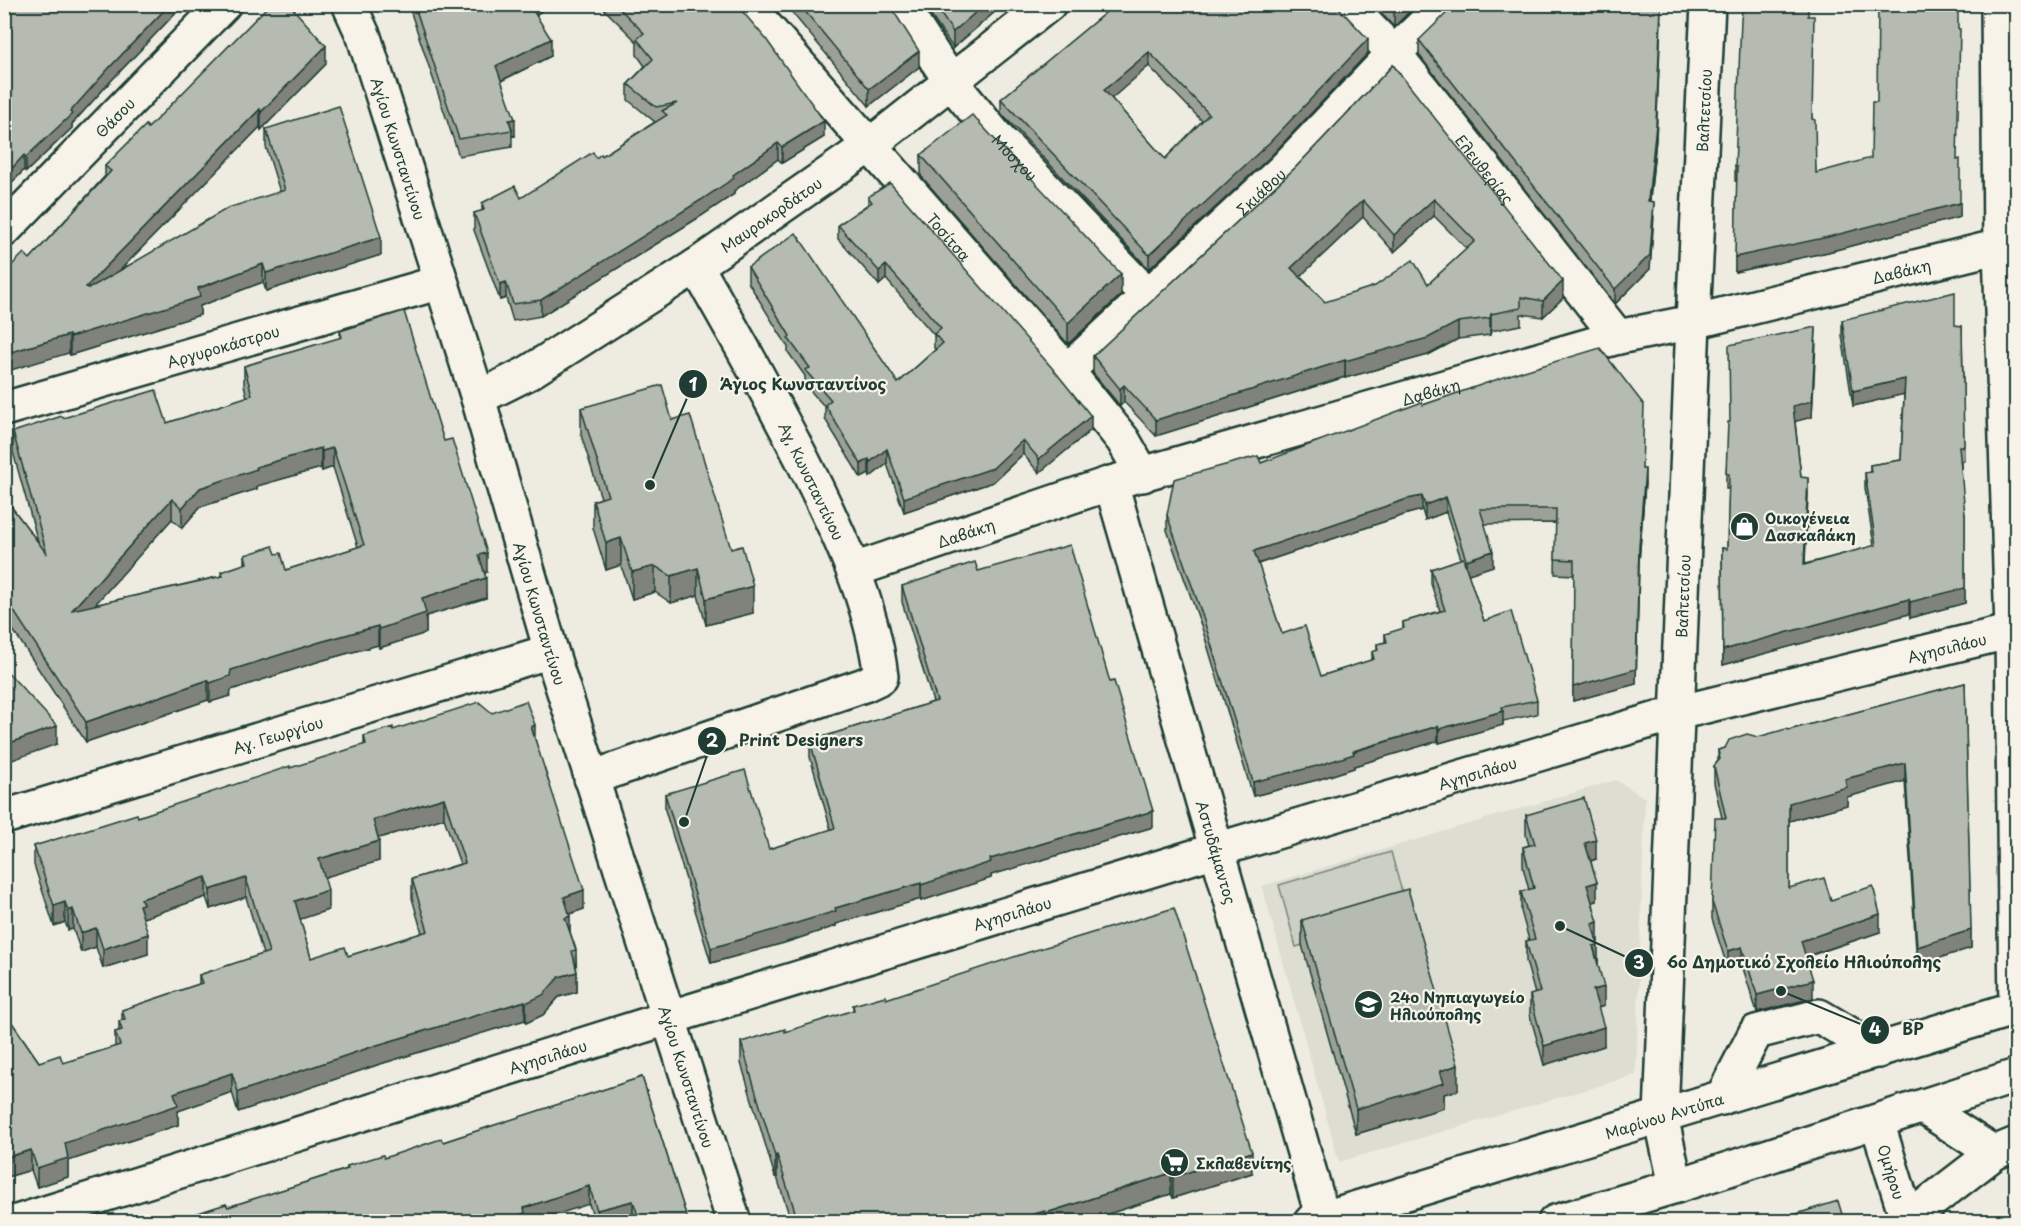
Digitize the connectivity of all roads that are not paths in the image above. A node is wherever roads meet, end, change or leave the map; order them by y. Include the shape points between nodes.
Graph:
1 (224, 4) edge
2 (349, 4) edge
3 (746, 4) edge
4 (900, 4) edge
5 (1049, 4) edge
6 (1346, 4) edge
7 (1445, 4) edge
8 (1708, 4) edge
9 (1998, 4) edge
10 (1394, 53) junction
11 (951, 82) junction
12 (870, 145) junction
13 (4, 230) edge
14 (2008, 245) edge
15 (696, 266) junction
16 (441, 282) junction
17 (1148, 296) junction
18 (1693, 322) junction
19 (1618, 337) junction
20 (1066, 371) junction
21 (477, 398) junction
22 (4, 409) edge
23 (1143, 475) junction
24 (1111, 483) junction
25 (854, 570) junction
26 (2014, 630) edge
27 (551, 651) junction
28 (1677, 713) junction
29 (591, 778) junction
30 (4, 817) edge
31 (1216, 850) junction
32 (2016, 1010) edge
33 (668, 1018) junction
34 (1878, 1051) junction
35 (2016, 1076) edge
36 (1722, 1098) junction
37 (1923, 1107) junction
38 (1661, 1116) junction
39 (1876, 1122) junction
40 (2005, 1148) edge
41 (1676, 1186) junction
42 (1320, 1220) edge
43 (17, 1221) edge
44 (734, 1221) edge
45 (1554, 1221) edge
46 (1907, 1221) edge

1 - 13 street, Θάσου
2 - 16 street, Αγίου Κωνσταντίνου via 364,37
3 - 12 street, Τοσίτσα
4 - 11 street, Μόσχου
5 - 11 street, Μαυροκορδάτου
6 - 10 street, Ελευθερίας
7 - 10 street, Σκιάθου
8 - 18 street, Βαλτετσίου
9 - 14 street
10 - 17 street, Σκιάθου via 1283,170
10 - 19 street, Ελευθερίας
11 - 12 street, Μαυροκορδάτου
11 - 17 street, Μόσχου via 1000,141
12 - 15 street, Μαυροκορδάτου
12 - 20 street, Τοσίτσα
14 - 18 street, Δαβάκη
14 - 26 street
15 - 21 street, Μαυροκορδάτου via 528,373
15 - 25 street, Αγ, Κωνσταντίνου via 763,382
16 - 21 street, Αγίου Κωνσταντίνου
16 - 22 street, Αργυροκάστρου
17 - 20 street, Σκιάθου
18 - 19 street, Δαβάκη
18 - 28 street, Βαλτετσίου
19 - 23 street, Δαβάκη
20 - 23 street, Τοσίτσα via 1123,441
21 - 27 street, Αγίου Κωνσταντίνου
23 - 24 street, Δαβάκη
24 - 25 street, Δαβάκη
24 - 31 street, Αστυδάμαντος
25 - 29 street, Αγ, Κωνσταντίνου via 881,677
26 - 28 street, Αγησιλάου
26 - 32 street
27 - 29 street, Αγίου Κωνσταντίνου
27 - 30 street, Αγ. Γεωργίου
28 - 31 street, Αγησιλάου
28 - 38 street, Βαλτετσίου
29 - 33 street, Αγίου Κωνσταντίνου
31 - 33 street, Αγησιλάου
31 - 42 street, Αστυδάμαντος
32 - 34 street, Μαρίνου Αντύπα
33 - 43 street, Αγησιλάου
33 - 44 street, Αγίου Κωνσταντίνου
34 - 36 street, Μαρίνου Αντύπα
34 - 36 street via 1818,1016 1756,1032
35 - 37 street
36 - 38 street, Μαρίνου Αντύπα
37 - 39 street
37 - 40 street
38 - 41 street, Βαλτετσίου
38 - 42 street, Μαρίνου Αντύπα
39 - 41 street
39 - 46 street, Ομήρου
40 - 46 street
41 - 45 street

